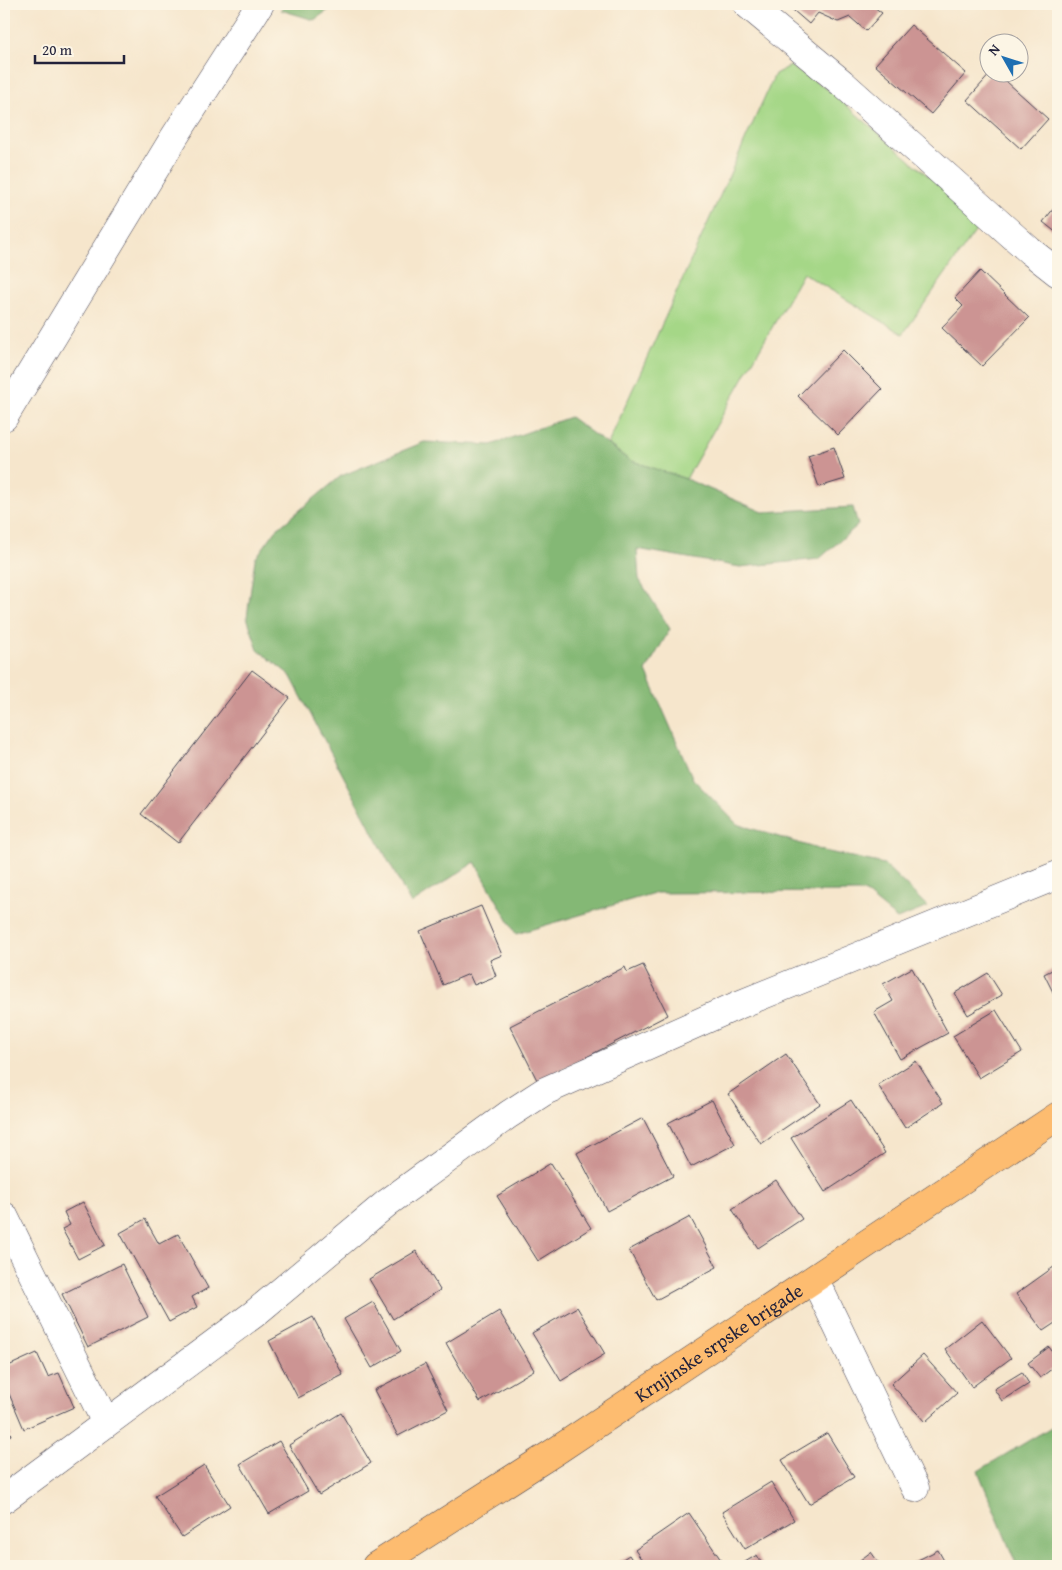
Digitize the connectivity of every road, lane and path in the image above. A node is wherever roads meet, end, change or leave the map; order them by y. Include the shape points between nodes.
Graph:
1 (260, 4) edge
2 (747, 4) edge
3 (1058, 273) edge
4 (4, 417) edge
5 (1058, 876) edge
6 (1058, 1116) edge
7 (4, 1216) edge
8 (815, 1280) junction
9 (106, 1423) junction
10 (915, 1488) dead end
11 (4, 1499) edge
12 (376, 1566) edge

1 - 4 street via 175,136
2 - 3 street
5 - 9 street via 736,1006 545,1091 387,1203 254,1314
6 - 8 main road, Krnjinske srpske brigade
7 - 9 street
8 - 10 street
8 - 12 main road, Krnjinske srpske brigade
9 - 11 street

